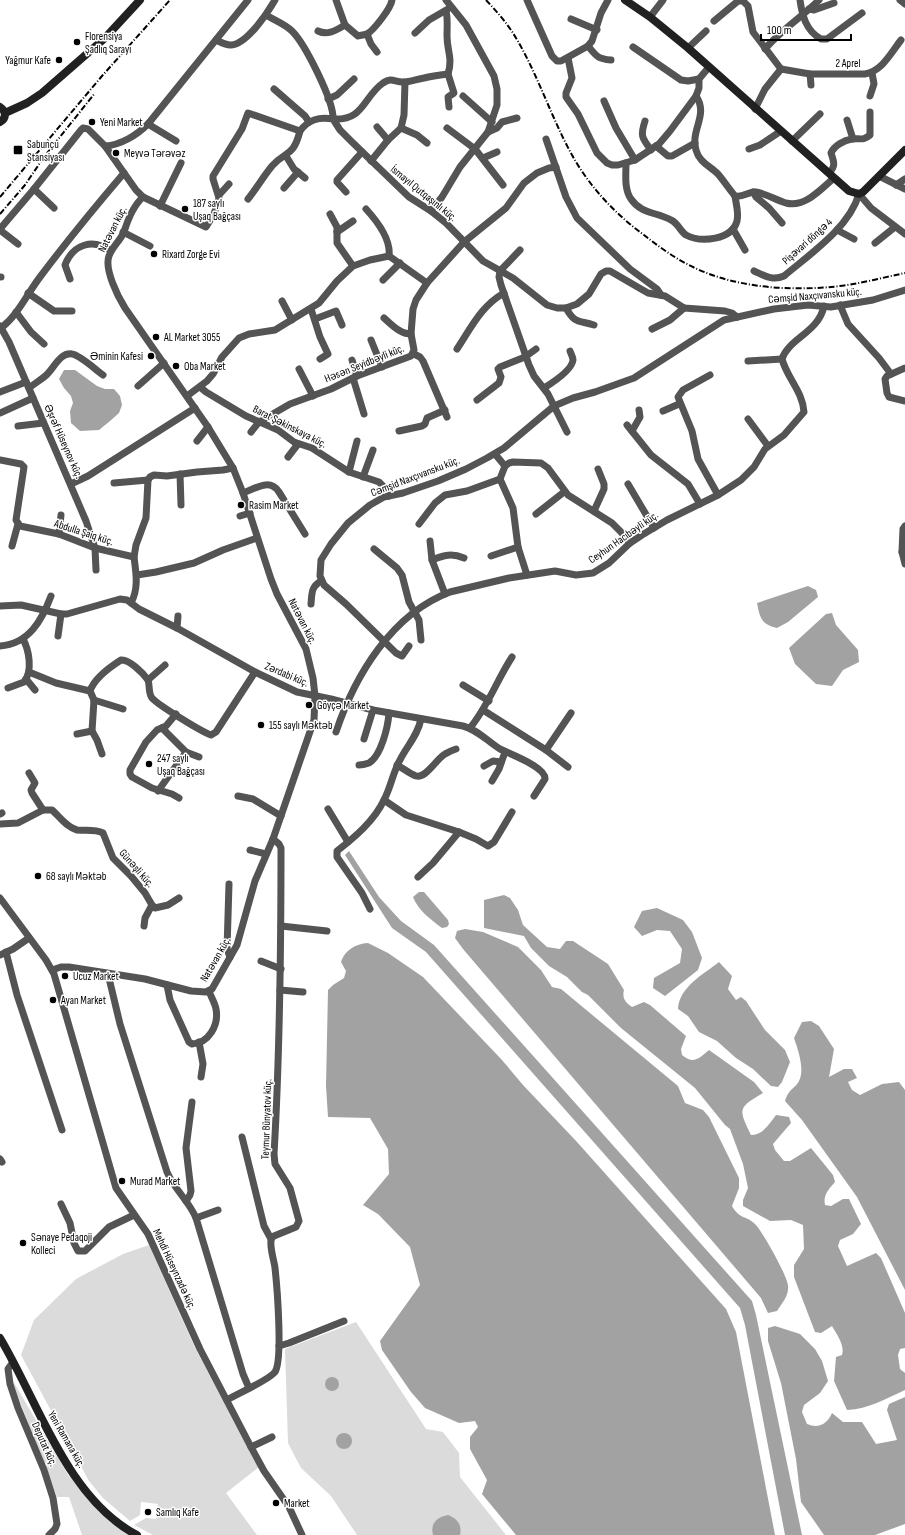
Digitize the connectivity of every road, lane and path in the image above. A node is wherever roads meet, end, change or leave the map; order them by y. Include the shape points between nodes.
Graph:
1 (140, 0) edge
2 (248, 0) edge
3 (275, 0) edge
4 (336, 0) edge
5 (392, 0) edge
6 (446, 0) edge
7 (527, 0) edge
8 (608, 0) edge
9 (625, 0) edge
10 (663, 0) edge
11 (800, 0) edge
12 (819, 0) edge
13 (900, 0) edge
14 (834, 3) dead end
15 (905, 4) edge
16 (452, 6) junction
17 (810, 10) junction
18 (446, 11) junction
19 (862, 13) dead end
20 (266, 15) junction
21 (802, 15) junction
22 (650, 17) junction
23 (571, 19) dead end
24 (714, 21) dead end
25 (345, 26) junction
26 (597, 30) junction
27 (318, 31) dead end
28 (706, 31) dead end
29 (415, 33) dead end
30 (367, 34) junction
31 (216, 40) junction
32 (901, 40) dead end
33 (588, 46) junction
34 (633, 47) dead end
35 (688, 48) junction
36 (765, 49) junction
37 (377, 52) dead end
38 (568, 58) junction
39 (611, 60) dead end
40 (709, 67) junction
41 (781, 69) junction
42 (872, 73) junction
43 (448, 74) junction
44 (810, 74) junction
45 (354, 79) dead end
46 (699, 79) junction
47 (405, 82) junction
48 (811, 86) dead end
49 (274, 89) dead end
50 (464, 96) dead end
51 (696, 96) junction
52 (870, 96) dead end
53 (328, 99) junction
54 (604, 101) dead end
55 (449, 107) dead end
56 (756, 109) junction
57 (2, 110) edge
58 (870, 112) dead end
59 (820, 114) dead end
60 (517, 118) dead end
61 (333, 119) junction
62 (847, 120) dead end
63 (645, 121) dead end
64 (0, 122) edge
65 (309, 122) junction
66 (492, 122) junction
67 (148, 124) junction
68 (377, 127) dead end
69 (402, 128) junction
70 (448, 128) dead end
71 (300, 131) junction
72 (781, 131) junction
73 (488, 132) junction
74 (546, 139) dead end
75 (852, 139) junction
76 (388, 140) junction
77 (792, 141) junction
78 (176, 142) dead end
79 (427, 143) dead end
80 (695, 143) junction
81 (105, 146) junction
82 (653, 148) junction
83 (475, 149) junction
84 (749, 149) dead end
85 (905, 150) edge
86 (362, 152) junction
87 (497, 152) dead end
88 (286, 156) junction
89 (483, 158) junction
90 (635, 160) junction
91 (371, 161) junction
92 (181, 163) dead end
93 (626, 163) junction
94 (556, 167) junction
95 (298, 172) junction
96 (124, 173) junction
97 (831, 176) junction
98 (879, 176) junction
99 (305, 178) dead end
100 (905, 179) edge
101 (229, 184) dead end
102 (503, 185) dead end
103 (896, 185) junction
104 (284, 188) dead end
105 (34, 189) junction
106 (905, 189) edge
107 (346, 192) dead end
108 (753, 192) junction
109 (859, 194) junction
110 (219, 195) junction
111 (735, 196) junction
112 (143, 197) junction
113 (248, 199) dead end
114 (160, 206) junction
115 (54, 208) dead end
116 (366, 210) dead end
117 (431, 211) junction
118 (330, 214) dead end
119 (353, 221) dead end
120 (782, 223) dead end
121 (895, 227) junction
122 (733, 229) junction
123 (0, 230) edge
124 (837, 230) junction
125 (124, 232) junction
126 (337, 232) junction
127 (905, 234) edge
128 (854, 239) dead end
129 (464, 242) junction
130 (18, 244) dead end
131 (876, 244) dead end
132 (150, 246) dead end
133 (520, 250) dead end
134 (745, 250) dead end
135 (111, 251) junction
136 (389, 256) junction
137 (400, 263) junction
138 (353, 266) junction
139 (500, 271) junction
140 (754, 271) dead end
141 (70, 279) dead end
142 (383, 280) dead end
143 (427, 283) junction
144 (905, 290) edge
145 (28, 293) junction
146 (504, 293) junction
147 (661, 295) junction
148 (282, 301) dead end
149 (840, 305) junction
150 (824, 306) junction
151 (311, 308) junction
152 (566, 308) junction
153 (684, 308) junction
154 (72, 311) dead end
155 (16, 312) junction
156 (737, 317) junction
157 (384, 318) dead end
158 (315, 319) junction
159 (292, 320) junction
160 (594, 325) dead end
161 (342, 326) dead end
162 (652, 329) dead end
163 (2, 331) edge
164 (411, 334) junction
165 (371, 340) dead end
166 (44, 344) dead end
167 (457, 349) dead end
168 (536, 349) dead end
169 (570, 351) dead end
170 (414, 354) junction
171 (525, 356) junction
172 (320, 359) dead end
173 (782, 359) junction
174 (352, 360) dead end
175 (748, 361) dead end
176 (164, 363) junction
177 (382, 367) junction
178 (905, 368) edge
179 (299, 369) dead end
180 (891, 374) junction
181 (103, 375) dead end
182 (710, 375) dead end
183 (355, 377) junction
184 (27, 385) junction
185 (138, 386) dead end
186 (200, 387) junction
187 (544, 388) junction
188 (0, 392) edge
189 (187, 396) junction
190 (312, 396) junction
191 (33, 398) junction
192 (477, 400) dead end
193 (905, 401) edge
194 (680, 404) junction
195 (554, 406) junction
196 (195, 408) junction
197 (639, 410) dead end
198 (663, 411) dead end
199 (0, 414) edge
200 (364, 414) dead end
201 (748, 419) dead end
202 (259, 422) junction
203 (43, 423) junction
204 (18, 426) dead end
205 (208, 428) junction
206 (399, 431) dead end
207 (251, 432) dead end
208 (567, 432) dead end
209 (197, 441) dead end
210 (357, 441) dead end
211 (298, 444) junction
212 (768, 446) junction
213 (373, 450) dead end
214 (495, 454) junction
215 (288, 457) dead end
216 (0, 460) edge
217 (504, 466) junction
218 (233, 468) junction
219 (598, 469) dead end
220 (349, 472) junction
221 (180, 474) junction
222 (363, 477) junction
223 (500, 478) junction
224 (148, 480) junction
225 (114, 483) dead end
226 (71, 484) junction
227 (628, 484) dead end
228 (564, 492) junction
229 (244, 493) junction
230 (718, 495) junction
231 (389, 496) junction
232 (700, 504) junction
233 (181, 505) dead end
234 (594, 511) junction
235 (250, 513) junction
236 (536, 514) dead end
237 (61, 515) dead end
238 (240, 516) dead end
239 (18, 524) junction
240 (419, 524) dead end
241 (905, 526) edge
242 (654, 528) junction
243 (59, 534) junction
244 (305, 534) dead end
245 (257, 538) junction
246 (430, 541) dead end
247 (630, 544) junction
248 (12, 546) dead end
249 (518, 547) junction
250 (95, 548) junction
251 (374, 549) dead end
252 (903, 551) edge
253 (491, 556) dead end
254 (134, 557) junction
255 (464, 558) dead end
256 (432, 560) junction
257 (905, 564) edge
258 (96, 570) dead end
259 (137, 575) junction
260 (526, 575) junction
261 (321, 581) junction
262 (445, 594) junction
263 (51, 596) dead end
264 (132, 603) junction
265 (311, 604) dead end
266 (0, 606) edge
267 (46, 611) junction
268 (414, 611) junction
269 (61, 614) junction
270 (178, 616) dead end
271 (177, 628) junction
272 (58, 636) dead end
273 (23, 639) junction
274 (421, 640) dead end
275 (384, 642) junction
276 (0, 646) edge
277 (409, 646) dead end
278 (512, 657) dead end
279 (165, 665) dead end
280 (29, 672) junction
281 (255, 672) junction
282 (26, 679) junction
283 (148, 680) junction
284 (463, 685) dead end
285 (8, 688) dead end
286 (35, 690) dead end
287 (90, 691) junction
288 (315, 696) junction
289 (94, 700) junction
290 (489, 701) junction
291 (346, 703) junction
292 (123, 709) dead end
293 (373, 710) junction
294 (483, 710) junction
295 (571, 713) dead end
296 (176, 714) junction
297 (389, 714) junction
298 (421, 719) junction
299 (162, 728) junction
300 (470, 728) junction
301 (92, 731) junction
302 (336, 732) dead end
303 (77, 734) dead end
304 (364, 739) dead end
305 (456, 749) dead end
306 (546, 750) junction
307 (186, 752) junction
308 (505, 752) junction
309 (102, 754) dead end
310 (199, 757) dead end
311 (501, 762) junction
312 (359, 765) dead end
313 (397, 765) junction
314 (484, 766) dead end
315 (568, 767) dead end
316 (29, 773) dead end
317 (492, 780) dead end
318 (158, 791) junction
319 (238, 796) dead end
320 (534, 796) dead end
321 (179, 798) dead end
322 (384, 800) junction
323 (328, 809) dead end
324 (44, 810) junction
325 (512, 812) dead end
326 (281, 816) junction
327 (0, 824) edge
328 (459, 832) junction
329 (273, 839) junction
330 (348, 842) junction
331 (250, 850) dead end
332 (266, 854) junction
333 (418, 877) dead end
334 (229, 884) dead end
335 (0, 898) edge
336 (179, 898) dead end
337 (152, 905) junction
338 (370, 909) dead end
339 (144, 926) dead end
340 (281, 926) junction
341 (327, 931) dead end
342 (29, 938) junction
343 (3, 953) edge
344 (230, 957) junction
345 (261, 961) dead end
346 (281, 969) junction
347 (52, 970) junction
348 (108, 974) junction
349 (167, 985) junction
350 (280, 990) junction
351 (209, 991) junction
352 (303, 992) dead end
353 (200, 1042) junction
354 (201, 1077) dead end
355 (192, 1102) dead end
356 (62, 1130) dead end
357 (242, 1137) dead end
358 (186, 1201) junction
359 (61, 1204) dead end
360 (218, 1210) dead end
361 (134, 1215) junction
362 (196, 1218) junction
363 (271, 1239) junction
364 (344, 1321) dead end
365 (0, 1338) edge
366 (279, 1346) junction
367 (13, 1362) junction
368 (249, 1388) junction
369 (227, 1400) junction
370 (272, 1437) dead end
371 (251, 1447) junction
372 (49, 1535) edge
373 (137, 1535) edge
374 (302, 1535) edge

1 - 57 street via 105,38 42,93 27,103
2 - 31 street
3 - 20 street
4 - 25 street
5 - 30 street via 391,6
6 - 16 street
7 - 38 street via 552,56 557,61
8 - 26 street via 601,13
9 - 22 street
10 - 22 street
11 - 21 street
12 - 17 street
13 - 15 street
14 - 17 street
16 - 18 street
16 - 66 street via 466,25 494,76 498,97
17 - 21 street
18 - 29 street via 429,20
18 - 43 street via 451,61
19 - 21 street via 827,39 818,37
20 - 31 street via 237,44 230,45
20 - 53 street via 292,31
21 - 36 street
22 - 35 street
23 - 26 street
24 - 36 street via 744,0 748,6 753,32
25 - 27 street via 328,34
25 - 30 street via 358,36
26 - 33 street
28 - 35 street
30 - 37 street via 370,44
31 - 67 street
32 - 42 street, 2 Aprel
33 - 38 street
33 - 39 street via 598,58
34 - 46 street via 681,80
35 - 40 street
36 - 41 street
38 - 93 street via 572,78 566,97 578,114 593,146 606,164
40 - 46 street
40 - 56 street
41 - 44 street, 2 Aprel
41 - 56 street via 765,89
42 - 44 street, 2 Aprel
42 - 52 street via 874,84
43 - 47 street
43 - 55 street via 454,93 448,97
44 - 48 street
45 - 53 street via 337,95
46 - 51 street
47 - 61 street via 394,80 383,83 361,110 342,119
47 - 69 street
49 - 65 street
50 - 66 street
51 - 80 street via 701,113
51 - 82 street via 667,135
53 - 61 street via 334,112
54 - 90 street
56 - 72 street
57 - 64 street via 4,119
58 - 75 street via 870,135 862,140
59 - 77 street
60 - 73 street via 502,122
61 - 65 street via 322,118
61 - 86 street, İsmayıl Qutqaşınlı küç. via 340,130
62 - 75 street
63 - 82 street via 641,134
65 - 71 street
66 - 73 street
67 - 78 street
67 - 81 street via 127,139
68 - 76 street
69 - 76 street
69 - 79 street
70 - 83 street
71 - 88 street via 292,151
71 - 110 street via 248,113 242,129 213,176
72 - 77 street
72 - 84 street via 760,146
73 - 83 street
74 - 94 street
75 - 97 street via 832,150 834,166
76 - 91 street
77 - 97 street
80 - 82 street via 672,156
80 - 111 street via 700,158 717,173
81 - 96 street
81 - 105 street via 88,129 83,128
82 - 90 street
83 - 89 street
83 - 117 street
85 - 98 street
86 - 91 street, İsmayıl Qutqaşınlı küç.
86 - 107 street via 337,180
87 - 89 street
88 - 95 street
88 - 113 street via 272,166
89 - 102 street
90 - 93 street
91 - 117 street, İsmayıl Qutqaşınlı küç. via 409,197
92 - 114 street
93 - 122 street via 627,190 630,198 646,212 670,219 686,234 706,240 724,235
94 - 129 street, Həsən Seyidbəyli küç. via 537,173 521,187 506,208
94 - 147 street via 566,197 577,218
95 - 99 street
95 - 104 street
96 - 112 street
96 - 145 street via 86,217
97 - 108 street via 802,203 787,203
97 - 109 street via 849,191
98 - 103 street
98 - 109 street
100 - 103 street
101 - 110 street
103 - 106 street
105 - 115 street
105 - 123 street
108 - 111 street
108 - 120 street
109 - 121 street via 871,208
109 - 124 street, Pişəvari döngə 4 via 854,208
110 - 114 street via 214,214 206,227
111 - 122 street via 737,222
112 - 114 street
112 - 125 street, Natəvan küç. via 128,218
116 - 136 street via 374,217 385,236
117 - 129 street, İsmayıl Qutqaşınlı küç.
118 - 126 street
119 - 126 street
121 - 127 street
121 - 131 street
122 - 134 street
123 - 130 street
124 - 128 street
124 - 140 street, Pişəvari döngə 4 via 778,279
125 - 132 street
125 - 135 street, Natəvan küç.
126 - 138 street via 337,243
129 - 139 street, İsmayıl Qutqaşınlı küç. via 483,261
129 - 143 street, Həsən Seyidbəyli küç.
133 - 139 street
135 - 141 street via 95,244 78,247 65,265
135 - 176 street, Natəvan küç. via 108,261 120,299
136 - 137 street
136 - 138 street
137 - 142 street
137 - 143 street
138 - 151 street via 323,299
139 - 146 street via 499,277
139 - 152 street, İsmayıl Qutqaşınlı küç. via 547,305
143 - 164 street, Həsən Seyidbəyli küç. via 413,309
144 - 149 street, Cəmşid Naxçıvansku küç. via 873,300
145 - 154 street via 54,311
145 - 155 street
146 - 167 street via 478,315
146 - 171 street
147 - 152 street via 648,293 615,273 606,271 601,274 584,299
147 - 153 street
148 - 159 street
149 - 150 street, Cəmşid Naxçıvansku küç.
149 - 180 street via 848,324
150 - 156 street, Cəmşid Naxçıvansku küç. via 774,309
150 - 173 street via 814,326 786,351
151 - 158 street
151 - 159 street
152 - 160 street via 576,321
153 - 156 street via 725,311
153 - 162 street via 670,320
155 - 163 street
155 - 166 street
156 - 195 street, Cəmşid Naxçıvansku küç. via 724,320 634,378
157 - 164 street via 400,330
158 - 161 street via 336,311
158 - 172 street via 328,354
159 - 186 street via 275,330 239,338 222,357 213,374
163 - 184 street, Əşrəf Hüseynov küç.
164 - 170 street, Həsən Seyidbəyli küç.
165 - 177 street
168 - 171 street
169 - 187 street via 573,362 565,372
170 - 177 street, Həsən Seyidbəyli küç.
170 - 206 street via 423,362 446,414 427,418 422,426
171 - 187 street via 534,376
171 - 192 street via 500,367 499,383
173 - 175 street
173 - 212 street, Ceyhun Hacıbəyli küç. via 804,403 804,412 784,435
174 - 183 street
176 - 185 street
176 - 189 street, Natəvan küç.
177 - 183 street, Həsən Seyidbəyli küç.
178 - 180 street
179 - 190 street
180 - 193 street via 885,379 887,394 890,398
181 - 184 street via 71,354 64,355 44,377
182 - 194 street via 683,390 678,397
183 - 190 street, Həsən Seyidbəyli küç.
183 - 200 street
184 - 188 street
184 - 191 street, Əşrəf Hüseynov küç.
186 - 189 street
186 - 202 street, Barat Şəkinskaya küç.
187 - 195 street
189 - 196 street, Natəvan küç.
190 - 202 street, Həsən Seyidbəyli küç. via 290,404
191 - 199 street
191 - 203 street, Əşrəf Hüseynov küç.
194 - 198 street
194 - 230 street via 692,431 698,459
195 - 208 street
195 - 214 street, Cəmşid Naxçıvansku küç.
196 - 205 street, Natəvan küç.
196 - 226 street via 88,476
197 - 232 street via 640,417 629,428 651,455 688,484
201 - 212 street
202 - 207 street, Həsən Seyidbəyli küç.
202 - 211 street, Barat Şəkinskaya küç. via 278,430
203 - 204 street
203 - 226 street, Əşrəf Hüseynov küç.
205 - 209 street
205 - 218 street, Natəvan küç.
210 - 220 street
211 - 215 street
211 - 220 street, Barat Şəkinskaya küç. via 312,448
212 - 230 street, Ceyhun Hacıbəyli küç. via 752,471
213 - 222 street
214 - 217 street
214 - 231 street, Cəmşid Naxçıvansku küç. via 438,481
216 - 239 street via 21,464 24,467 16,520
217 - 223 street
217 - 228 street via 513,462 541,463 548,468
218 - 221 street
218 - 229 street, Natəvan küç.
219 - 234 street via 604,489
220 - 222 street, Barat Şəkinskaya küç.
221 - 224 street via 154,475
221 - 233 street
222 - 231 street, Barat Şəkinskaya küç. via 379,482
223 - 240 street via 467,491 445,495 435,503
223 - 249 street via 513,508
224 - 225 street
224 - 254 street via 146,518
226 - 250 street, Əşrəf Hüseynov küç.
227 - 242 street
228 - 234 street
228 - 236 street
229 - 235 street, Natəvan küç.
229 - 244 street via 266,484 274,486
230 - 232 street, Ceyhun Hacıbəyli küç.
231 - 261 street, Cəmşid Naxçıvansku küç. via 379,499 358,513 340,532 322,560
232 - 242 street, Ceyhun Hacıbəyli küç.
234 - 247 street via 617,528
235 - 238 street
235 - 245 street, Natəvan küç.
237 - 243 street
239 - 243 street, Abdulla Şaiq küç.
239 - 248 street
241 - 252 street
242 - 247 street, Ceyhun Hacıbəyli küç.
243 - 250 street, Abdulla Şaiq küç.
245 - 259 street via 185,566
245 - 288 street, Natəvan küç. via 277,594 306,648
246 - 256 street
247 - 260 street, Ceyhun Hacıbəyli küç. via 593,573 576,575 555,571
249 - 253 street
249 - 260 street
250 - 254 street, Abdulla Şaiq küç.
250 - 258 street, Əşrəf Hüseynov küç.
251 - 268 street via 402,575
252 - 257 street
254 - 259 street
255 - 256 street via 452,554
256 - 262 street
259 - 264 street via 136,593
260 - 262 street, Ceyhun Hacıbəyli küç.
261 - 265 street via 314,585
261 - 275 street via 359,615
262 - 268 street, Ceyhun Hacıbəyli küç.
263 - 267 street
264 - 269 street, Zərdabi küç. via 120,599
264 - 271 street, Zərdabi küç.
266 - 267 street, Zərdabi küç. via 21,605
267 - 269 street, Zərdabi küç.
267 - 273 street
268 - 274 street via 419,620
268 - 275 street, Ceyhun Hacıbəyli küç.
269 - 272 street
270 - 271 street
271 - 281 street, Zərdabi küç.
273 - 276 street
273 - 280 street via 28,653
275 - 277 street via 400,656
275 - 291 street, Ceyhun Hacıbəyli küç.
278 - 290 street
279 - 283 street
280 - 282 street
280 - 287 street via 56,683
281 - 288 street, Zərdabi küç. via 297,692
281 - 296 street via 214,734 208,734
282 - 285 street
282 - 286 street
283 - 287 street via 140,670 121,660 96,680
283 - 296 street via 152,697
284 - 290 street
287 - 289 street
288 - 291 street, Zərdabi küç.
288 - 326 street, Natəvan küç. via 314,720
289 - 292 street
289 - 301 street
290 - 294 street
291 - 293 street, Zərdabi küç.
291 - 302 street, Ceyhun Hacıbəyli küç.
293 - 297 street, Zərdabi küç.
293 - 304 street
294 - 300 street
294 - 306 street
295 - 306 street
296 - 299 street
297 - 298 street, Zərdabi küç.
297 - 312 street via 386,734 375,756 370,762
298 - 300 street, Zərdabi küç.
298 - 313 street via 418,732
299 - 307 street
299 - 318 street via 146,742 130,770 132,777
300 - 308 street, Zərdabi küç.
301 - 303 street
301 - 309 street
305 - 313 street via 436,761 422,776 417,776
306 - 315 street
307 - 310 street
307 - 318 street
308 - 311 street
308 - 320 street, Zərdabi küç. via 529,762 546,777
311 - 314 street via 493,761
311 - 317 street
313 - 322 street
316 - 324 street via 35,783 32,793
318 - 321 street
319 - 326 street via 253,799
322 - 328 street via 406,815
322 - 330 street via 364,828
323 - 330 street
324 - 327 street via 18,823
324 - 337 street, Günəşli küç. via 52,810 71,828 103,833 113,858 145,893
325 - 328 street via 492,845 488,846
326 - 329 street, Natəvan küç.
328 - 333 street
329 - 332 street, Natəvan küç.
329 - 340 street, Teymur Bünyatov küç. via 281,848
330 - 338 street via 337,851 337,857
331 - 332 street
332 - 344 street, Natəvan küç. via 249,897 239,939
334 - 344 street via 227,949
335 - 342 street, Mehdi Hüseynzadə küç.
336 - 337 street, Günəşli küç. via 164,907 155,908
337 - 339 street
340 - 341 street
340 - 346 street, Teymur Bünyatov küç.
342 - 343 street
342 - 347 street, Mehdi Hüseynzadə küç.
343 - 356 street
344 - 351 street, Natəvan küç.
345 - 346 street
346 - 350 street, Teymur Bünyatov küç.
347 - 348 street, Natəvan küç. via 69,966
347 - 361 street, Mehdi Hüseynzadə küç. via 113,1180
348 - 349 street, Natəvan küç.
348 - 358 street via 120,1024 167,1172 177,1191
349 - 351 street, Natəvan küç. via 191,991
349 - 353 street via 170,1000 189,1042
350 - 352 street
350 - 363 street, Teymur Bünyatov küç. via 274,1160 290,1188 299,1221 296,1227
351 - 353 street via 216,1008 216,1024 208,1037
353 - 354 street via 203,1064
355 - 358 street via 186,1148 191,1191
357 - 363 street via 264,1226
358 - 362 street
359 - 361 street via 78,1251 85,1251 109,1227
360 - 362 street
361 - 369 street, Mehdi Hüseynzadə küç. via 148,1234
362 - 368 street
363 - 366 street via 276,1275
364 - 366 street
365 - 367 street, Yeni Ramana küç.
366 - 368 street via 276,1371
367 - 372 street, Deputat küç. via 8,1369 10,1384 53,1498 57,1524
367 - 373 street, Yeni Ramana küç. via 54,1443 80,1483 107,1514
368 - 369 street
369 - 371 street, Mehdi Hüseynzadə küç.
370 - 371 street
371 - 374 street, Mehdi Hüseynzadə küç.

